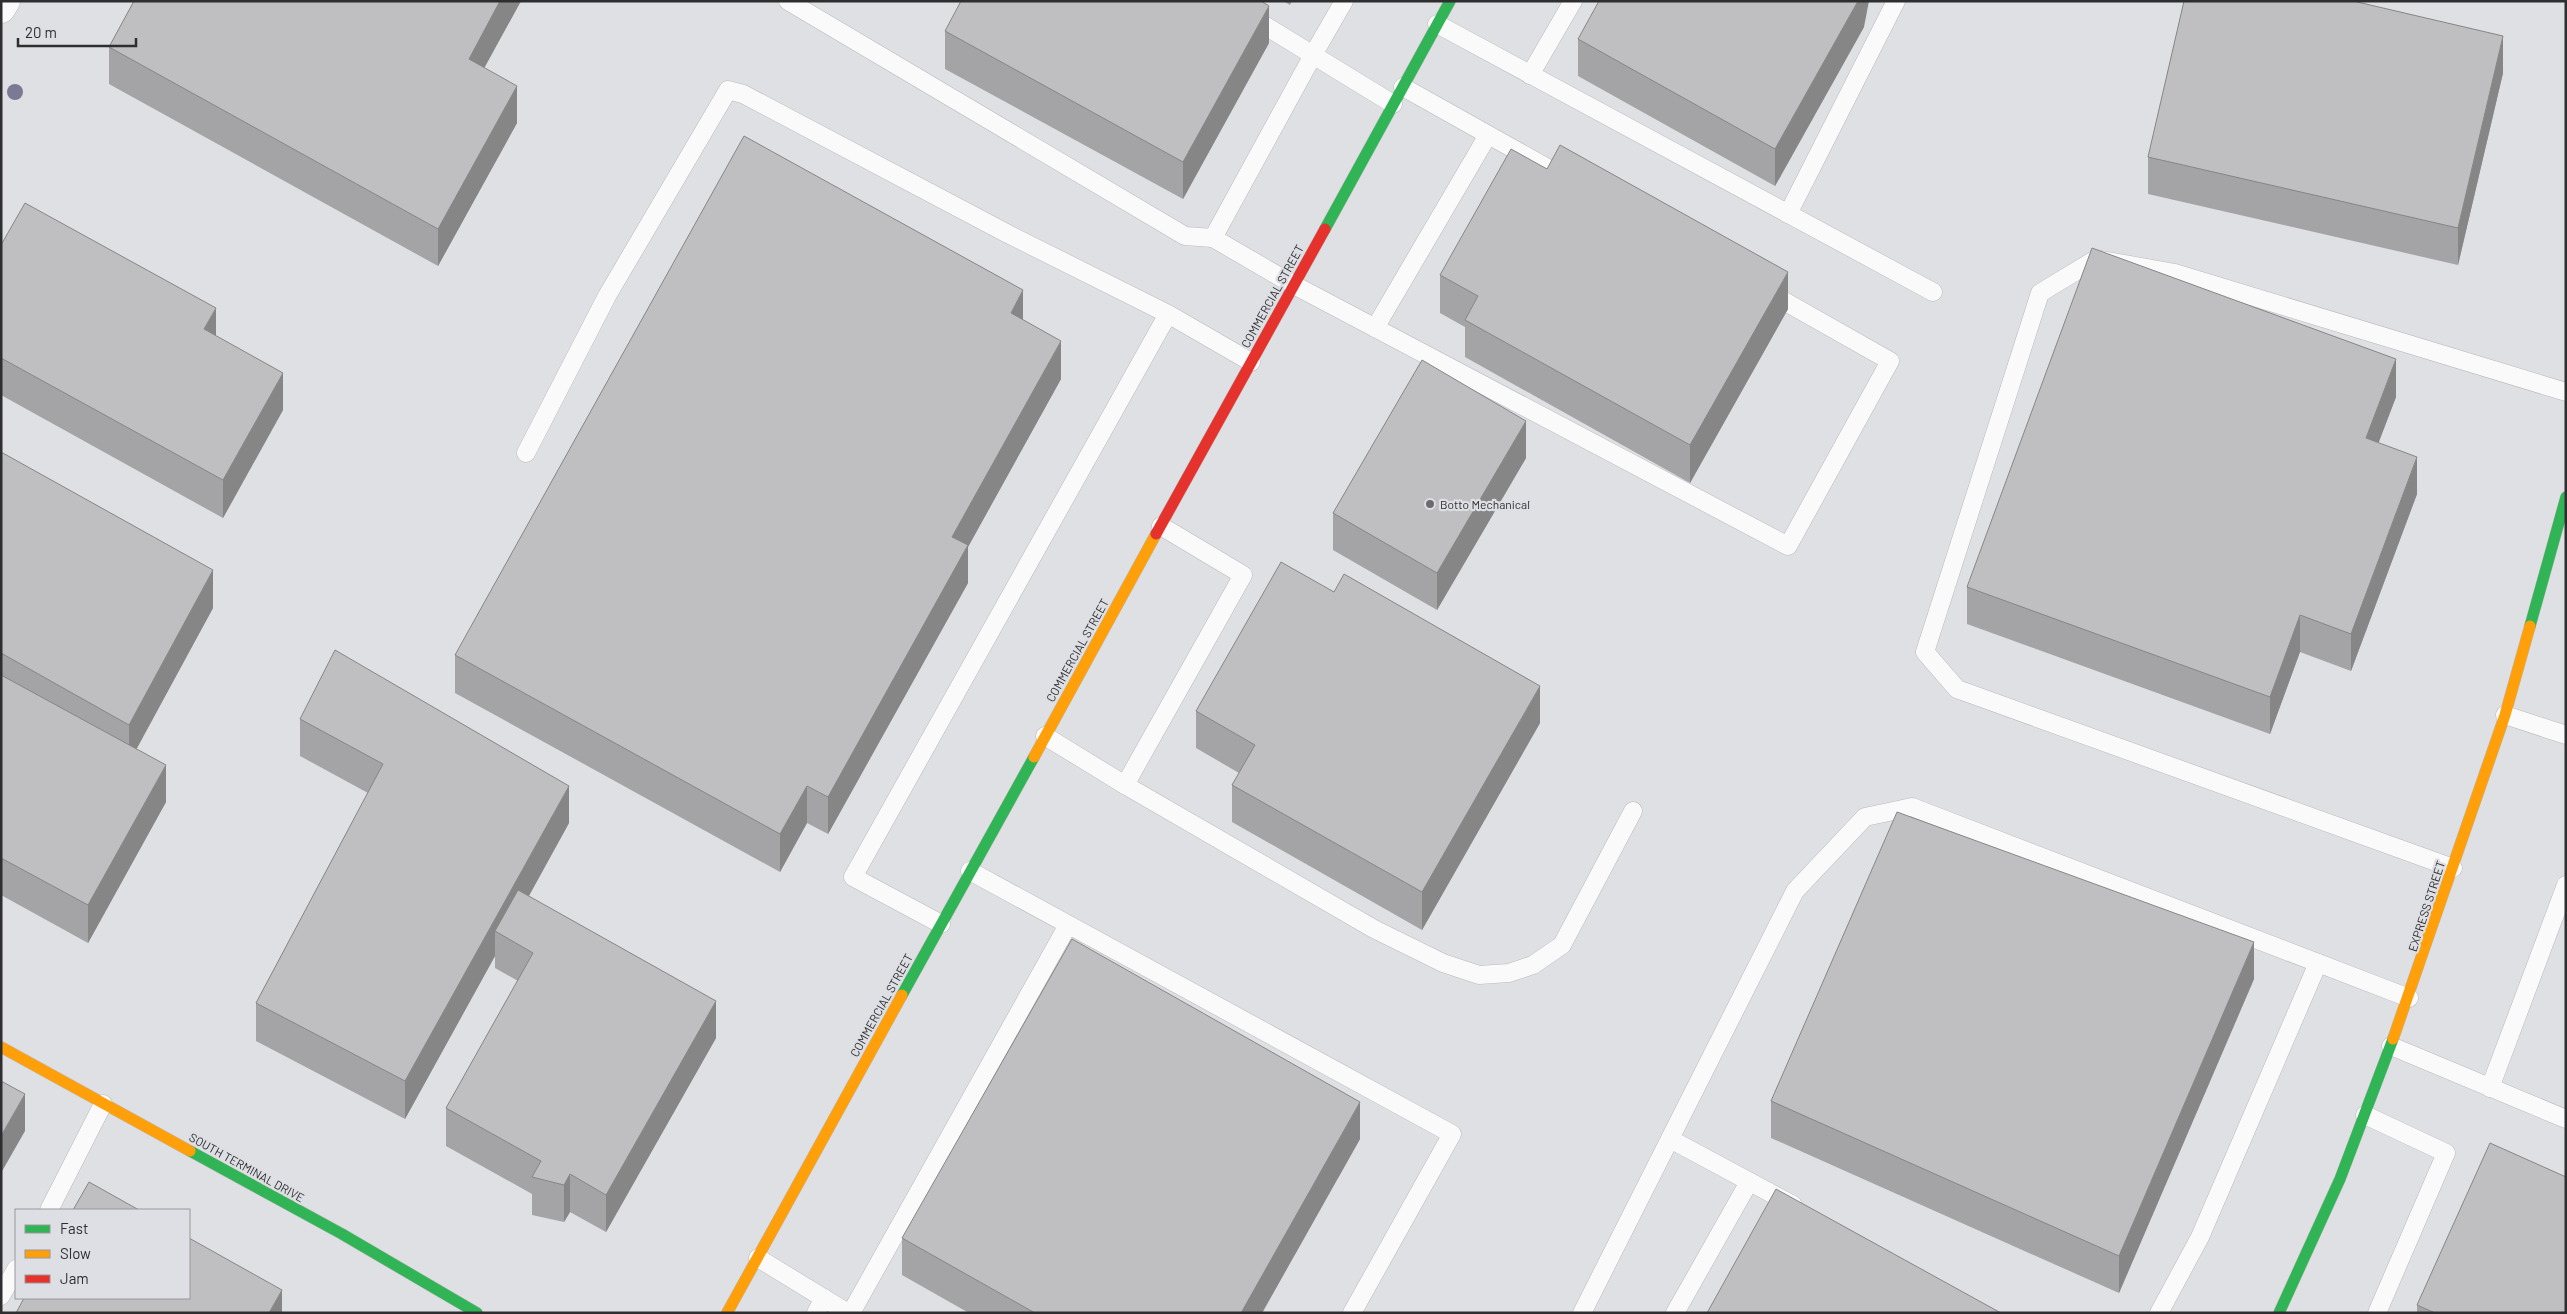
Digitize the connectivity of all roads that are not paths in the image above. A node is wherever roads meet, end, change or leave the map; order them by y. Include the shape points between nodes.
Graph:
1 (6, 1) edge
2 (788, 1) edge
3 (1225, 1) edge
4 (1344, 1) edge
5 (1450, 1) edge
6 (1573, 1) edge
7 (1896, 1) edge
8 (1, 9) edge
9 (1437, 24) junction
10 (1313, 55) junction
11 (1530, 75) junction
12 (1403, 87) junction
13 (1394, 104) junction
14 (1488, 135) junction
15 (1582, 188) edge
16 (1788, 214) junction
17 (1213, 238) junction
18 (1753, 284) edge
19 (1294, 285) junction
20 (1933, 292) dead end
21 (1168, 314) junction
22 (1375, 328) junction
23 (1251, 362) junction
24 (2566, 392) edge
25 (526, 453) dead end
26 (2566, 497) edge
27 (1161, 526) junction
28 (2505, 715) junction
29 (2566, 735) edge
30 (1045, 736) junction
31 (1125, 785) junction
32 (1633, 811) dead end
33 (2453, 868) junction
34 (970, 871) junction
35 (2566, 885) edge
36 (941, 924) junction
37 (1068, 925) junction
38 (2318, 963) junction
39 (2409, 998) junction
40 (2392, 1046) junction
41 (1, 1047) edge
42 (2490, 1088) junction
43 (103, 1104) junction
44 (2365, 1115) junction
45 (2566, 1118) edge
46 (1670, 1139) junction
47 (1749, 1182) junction
48 (50, 1209) edge
49 (1811, 1214) edge
50 (758, 1258) junction
51 (15, 1271) edge
52 (1, 1296) edge
53 (820, 1305) edge
54 (2283, 1312) edge
55 (477, 1313) edge
56 (728, 1313) edge
57 (850, 1313) edge
58 (1352, 1313) edge
59 (1582, 1313) edge
60 (1675, 1313) edge
61 (2159, 1313) edge
62 (2377, 1313) edge

1 - 8 street
2 - 17 lane via 1185,236
3 - 10 lane
4 - 10 lane
5 - 9 street, COMMERCIAL STREET
6 - 11 lane
7 - 16 lane
9 - 11 lane
9 - 12 street, COMMERCIAL STREET
10 - 13 lane
10 - 17 lane
11 - 16 lane
12 - 13 street, COMMERCIAL STREET
12 - 14 lane
13 - 19 street, COMMERCIAL STREET
14 - 15 lane
14 - 22 lane
16 - 20 lane
17 - 19 lane
18 - 22 lane via 1890,361 1788,546
19 - 22 lane
19 - 23 street, COMMERCIAL STREET
21 - 23 lane
21 - 25 lane via 1008,234 743,94 728,90 607,296
21 - 36 lane via 853,877
23 - 27 street, COMMERCIAL STREET
24 - 33 lane via 2175,272 2096,259 2040,293 1925,652 1957,689
26 - 28 street, EXPRESS STREET
27 - 30 street, COMMERCIAL STREET
27 - 31 lane via 1242,575
28 - 29 lane
28 - 33 street, EXPRESS STREET
30 - 31 lane
30 - 34 street, COMMERCIAL STREET
31 - 32 lane via 1374,929 1443,963 1479,974 1509,973 1533,966 1562,945
33 - 39 street, EXPRESS STREET
34 - 36 street, COMMERCIAL STREET
34 - 37 lane
35 - 42 lane
36 - 50 street, COMMERCIAL STREET
37 - 57 lane
37 - 58 lane via 1452,1134
38 - 39 lane
38 - 46 lane via 1912,807 1865,817 1795,891
38 - 61 lane via 2200,1237
39 - 40 street, EXPRESS STREET
40 - 42 lane
40 - 44 street, EXPRESS STREET
41 - 43 street, SOUTH TERMINAL DRIVE
42 - 45 lane
43 - 48 lane
43 - 55 street, SOUTH TERMINAL DRIVE via 342,1234
44 - 54 street, EXPRESS STREET
44 - 62 lane via 2446,1154
46 - 47 lane
46 - 59 lane
47 - 49 lane
47 - 60 lane
50 - 53 lane
50 - 56 street, COMMERCIAL STREET
51 - 52 lane
53 - 57 lane

